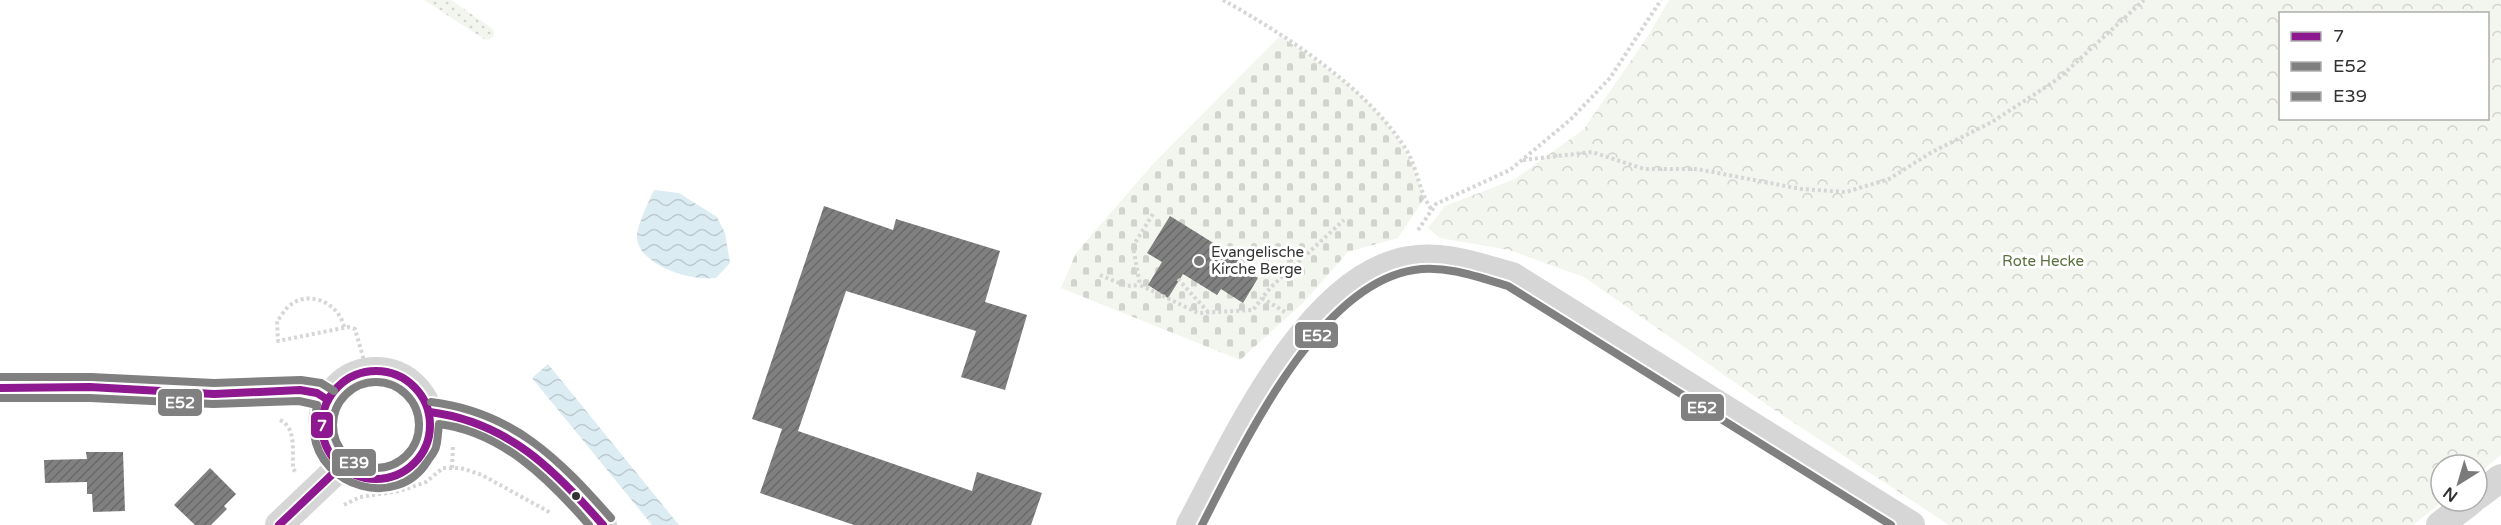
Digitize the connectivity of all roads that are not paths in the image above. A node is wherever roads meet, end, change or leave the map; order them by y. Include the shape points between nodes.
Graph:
1 (0, 388) edge
2 (328, 400) junction
3 (429, 412) junction
4 (341, 466) junction
5 (2456, 513) edge
6 (279, 525) edge
7 (603, 525) edge
8 (1190, 525) edge
9 (1911, 525) edge
10 (2440, 525) edge

1 - 2 street via 90,387 214,394 300,390
2 - 3 street via 351,376 383,371 413,384
2 - 4 street via 322,417 323,435
3 - 4 street via 427,446 405,471 372,479
3 - 7 street via 464,417 522,448 553,470
4 - 6 street
5 - 10 street
8 - 9 street via 1288,354 1331,302 1360,278 1387,265 1411,259 1444,258 1512,276

